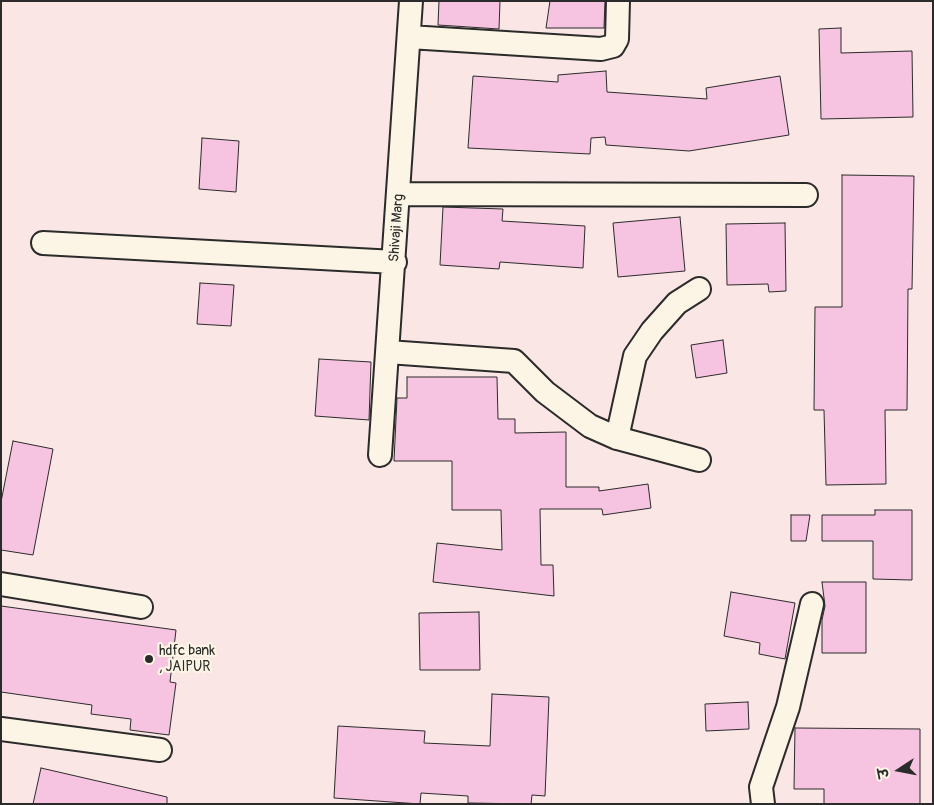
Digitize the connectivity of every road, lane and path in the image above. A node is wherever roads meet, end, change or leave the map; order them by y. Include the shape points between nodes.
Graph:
1 (411, 1) edge
2 (618, 1) edge
3 (409, 37) junction
4 (400, 194) junction
5 (806, 196) dead end
6 (43, 243) dead end
7 (395, 262) junction
8 (700, 289) dead end
9 (388, 352) junction
10 (616, 438) junction
11 (380, 455) dead end
12 (699, 460) dead end
13 (1, 584) edge
14 (812, 604) dead end
15 (142, 607) dead end
16 (1, 729) edge
17 (160, 750) dead end
18 (762, 804) edge

1 - 3 street, Shivaji Marg
2 - 3 street via 617,39 613,46 601,49
3 - 4 street, Shivaji Marg
4 - 5 street
4 - 7 street, Shivaji Marg
6 - 7 street
7 - 9 street, Shivaji Marg
8 - 10 street via 677,303 635,356
9 - 10 street via 514,361 546,392 590,426
9 - 11 street, Shivaji Marg
10 - 12 street
13 - 15 street
14 - 18 street via 788,708 761,787
16 - 17 street

